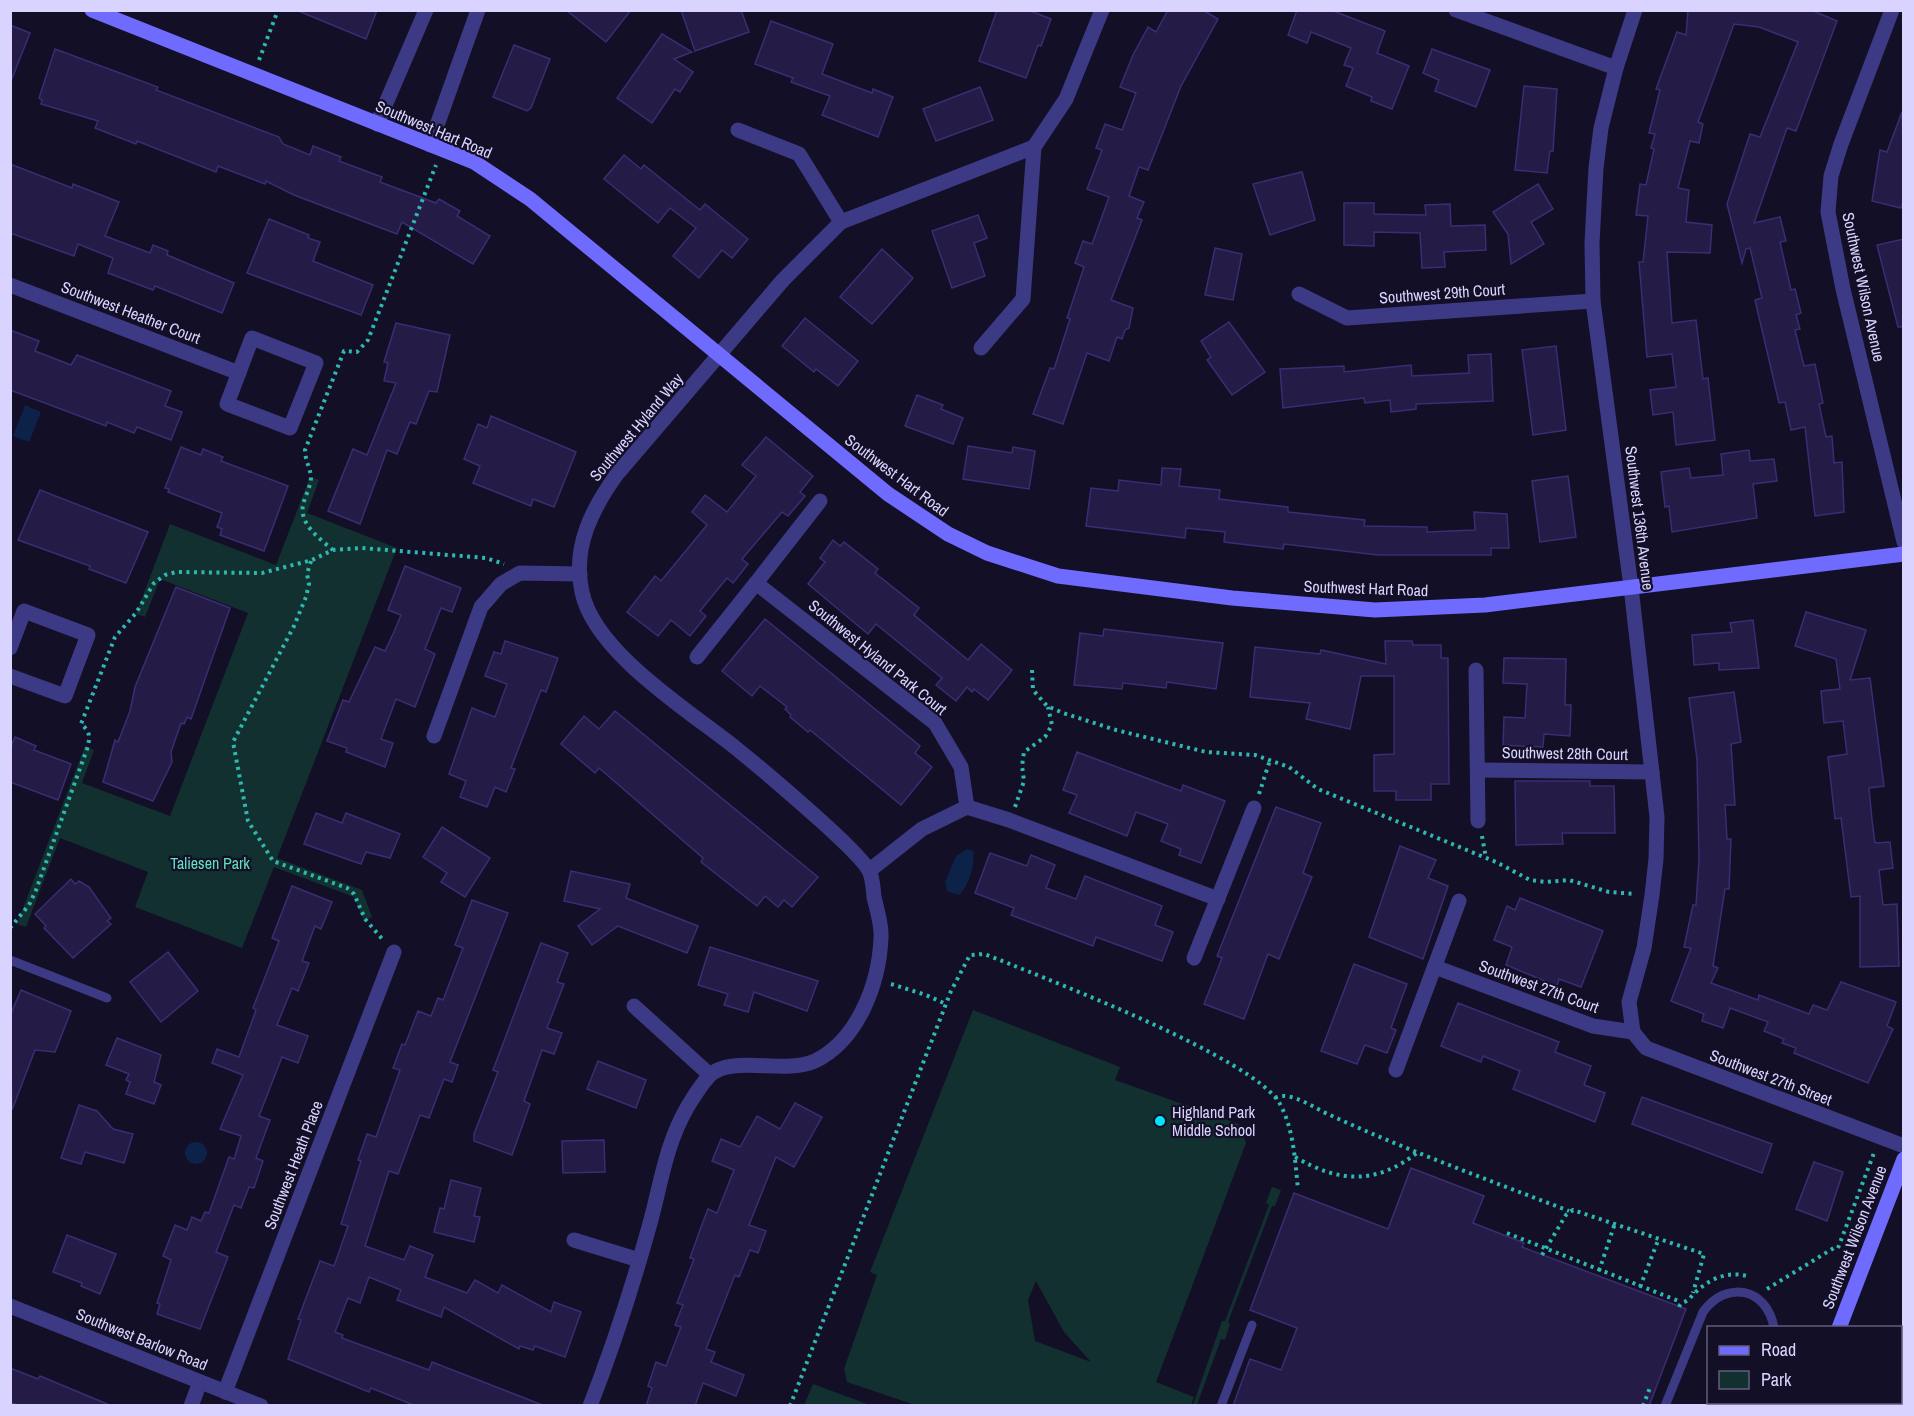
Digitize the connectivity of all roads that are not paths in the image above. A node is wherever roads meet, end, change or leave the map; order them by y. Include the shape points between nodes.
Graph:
1 (92, 10) edge
2 (426, 10) edge
3 (478, 10) edge
4 (1102, 10) edge
5 (1456, 10) edge
6 (1635, 10) edge
7 (1892, 10) edge
8 (1616, 68) junction
9 (377, 124) junction
10 (738, 130) dead end
11 (1034, 147) junction
12 (436, 148) junction
13 (842, 222) junction
14 (10, 285) edge
15 (1299, 294) dead end
16 (1593, 301) junction
17 (981, 348) dead end
18 (720, 356) junction
19 (239, 373) junction
20 (820, 501) dead end
21 (1904, 542) edge
22 (1904, 554) edge
23 (580, 574) junction
24 (756, 583) junction
25 (1631, 587) junction
26 (12, 642) edge
27 (697, 657) dead end
28 (1476, 670) dead end
29 (10, 676) edge
30 (434, 736) dead end
31 (1478, 770) junction
32 (1652, 772) junction
33 (967, 807) junction
34 (1254, 808) road end
35 (1479, 821) dead end
36 (870, 870) junction
37 (1218, 899) junction
38 (1459, 901) dead end
39 (394, 952) road end
40 (1194, 957) dead end
41 (10, 960) edge
42 (1435, 967) junction
43 (107, 998) dead end
44 (634, 1006) dead end
45 (1633, 1032) junction
46 (1396, 1070) dead end
47 (710, 1075) junction
48 (1904, 1146) edge
49 (1904, 1159) edge
50 (574, 1240) dead end
51 (639, 1260) junction
52 (10, 1306) edge
53 (1252, 1325) dead end
54 (1773, 1326) edge
55 (1840, 1326) edge
56 (200, 1382) junction
57 (225, 1392) junction
58 (191, 1406) edge
59 (261, 1406) edge
60 (590, 1406) edge
61 (1221, 1406) edge
62 (1665, 1406) edge

1 - 9 street, Southwest Hart Road
2 - 9 street
3 - 12 street
4 - 11 street via 1066,99
5 - 8 street
6 - 8 street, Southwest 136th Avenue
7 - 21 street, Southwest Wilson Avenue via 1841,144 1831,176 1828,212
8 - 16 street, Southwest 136th Avenue via 1596,168
9 - 12 street, Southwest Hart Road
10 - 13 street via 799,153
11 - 13 street, Southwest Hyland Way
11 - 17 street via 1023,299
12 - 18 street, Southwest Hart Road via 474,162 530,199
13 - 18 street, Southwest Hyland Way via 783,280
14 - 19 street, Southwest Heather Court
15 - 16 street, Southwest 29th Court via 1347,318
16 - 25 street, Southwest 136th Avenue
18 - 23 street, Southwest Hyland Way via 617,474 594,507 586,530
18 - 25 street, Southwest Hart Road via 917,516 987,553 1058,576 1232,598 1375,609 1485,605
19 - 19 street via 226,404 290,428 316,363 252,338
20 - 24 street
22 - 25 street, Southwest Hart Road
23 - 30 street via 520,573 501,584 481,607
23 - 36 street, Southwest Hyland Way via 589,613 606,639 633,667 778,781
24 - 27 street
24 - 33 street, Southwest Hyland Park Court via 935,723 961,767
25 - 32 street, Southwest 136th Avenue
26 - 29 street via 24,611 88,635 66,696
28 - 31 street, Southwest 28th Court
31 - 32 street, Southwest 28th Court
31 - 35 street, Southwest 28th Court
32 - 45 street, Southwest 136th Avenue via 1656,859 1644,948 1629,1002
33 - 36 street via 922,829
33 - 37 street
34 - 37 street
36 - 47 street via 882,937 874,979 863,1009 845,1039 815,1061 795,1067 722,1068
37 - 40 street
38 - 42 street
39 - 57 street, Southwest Heath Place
41 - 43 lane
42 - 45 street, Southwest 27th Court via 1593,1026
42 - 46 street
44 - 47 street
45 - 48 street, Southwest 27th Street via 1646,1048
47 - 51 street via 686,1110 667,1152
49 - 55 street, Southwest Wilson Avenue
50 - 51 street
51 - 60 street via 628,1303
52 - 56 street, Southwest Barlow Road
53 - 61 lane
54 - 62 lane via 1768,1308 1759,1298 1736,1292 1723,1293 1712,1300 1703,1312
56 - 57 street, Southwest Barlow Road
56 - 58 street
57 - 59 street, Southwest Barlow Road

